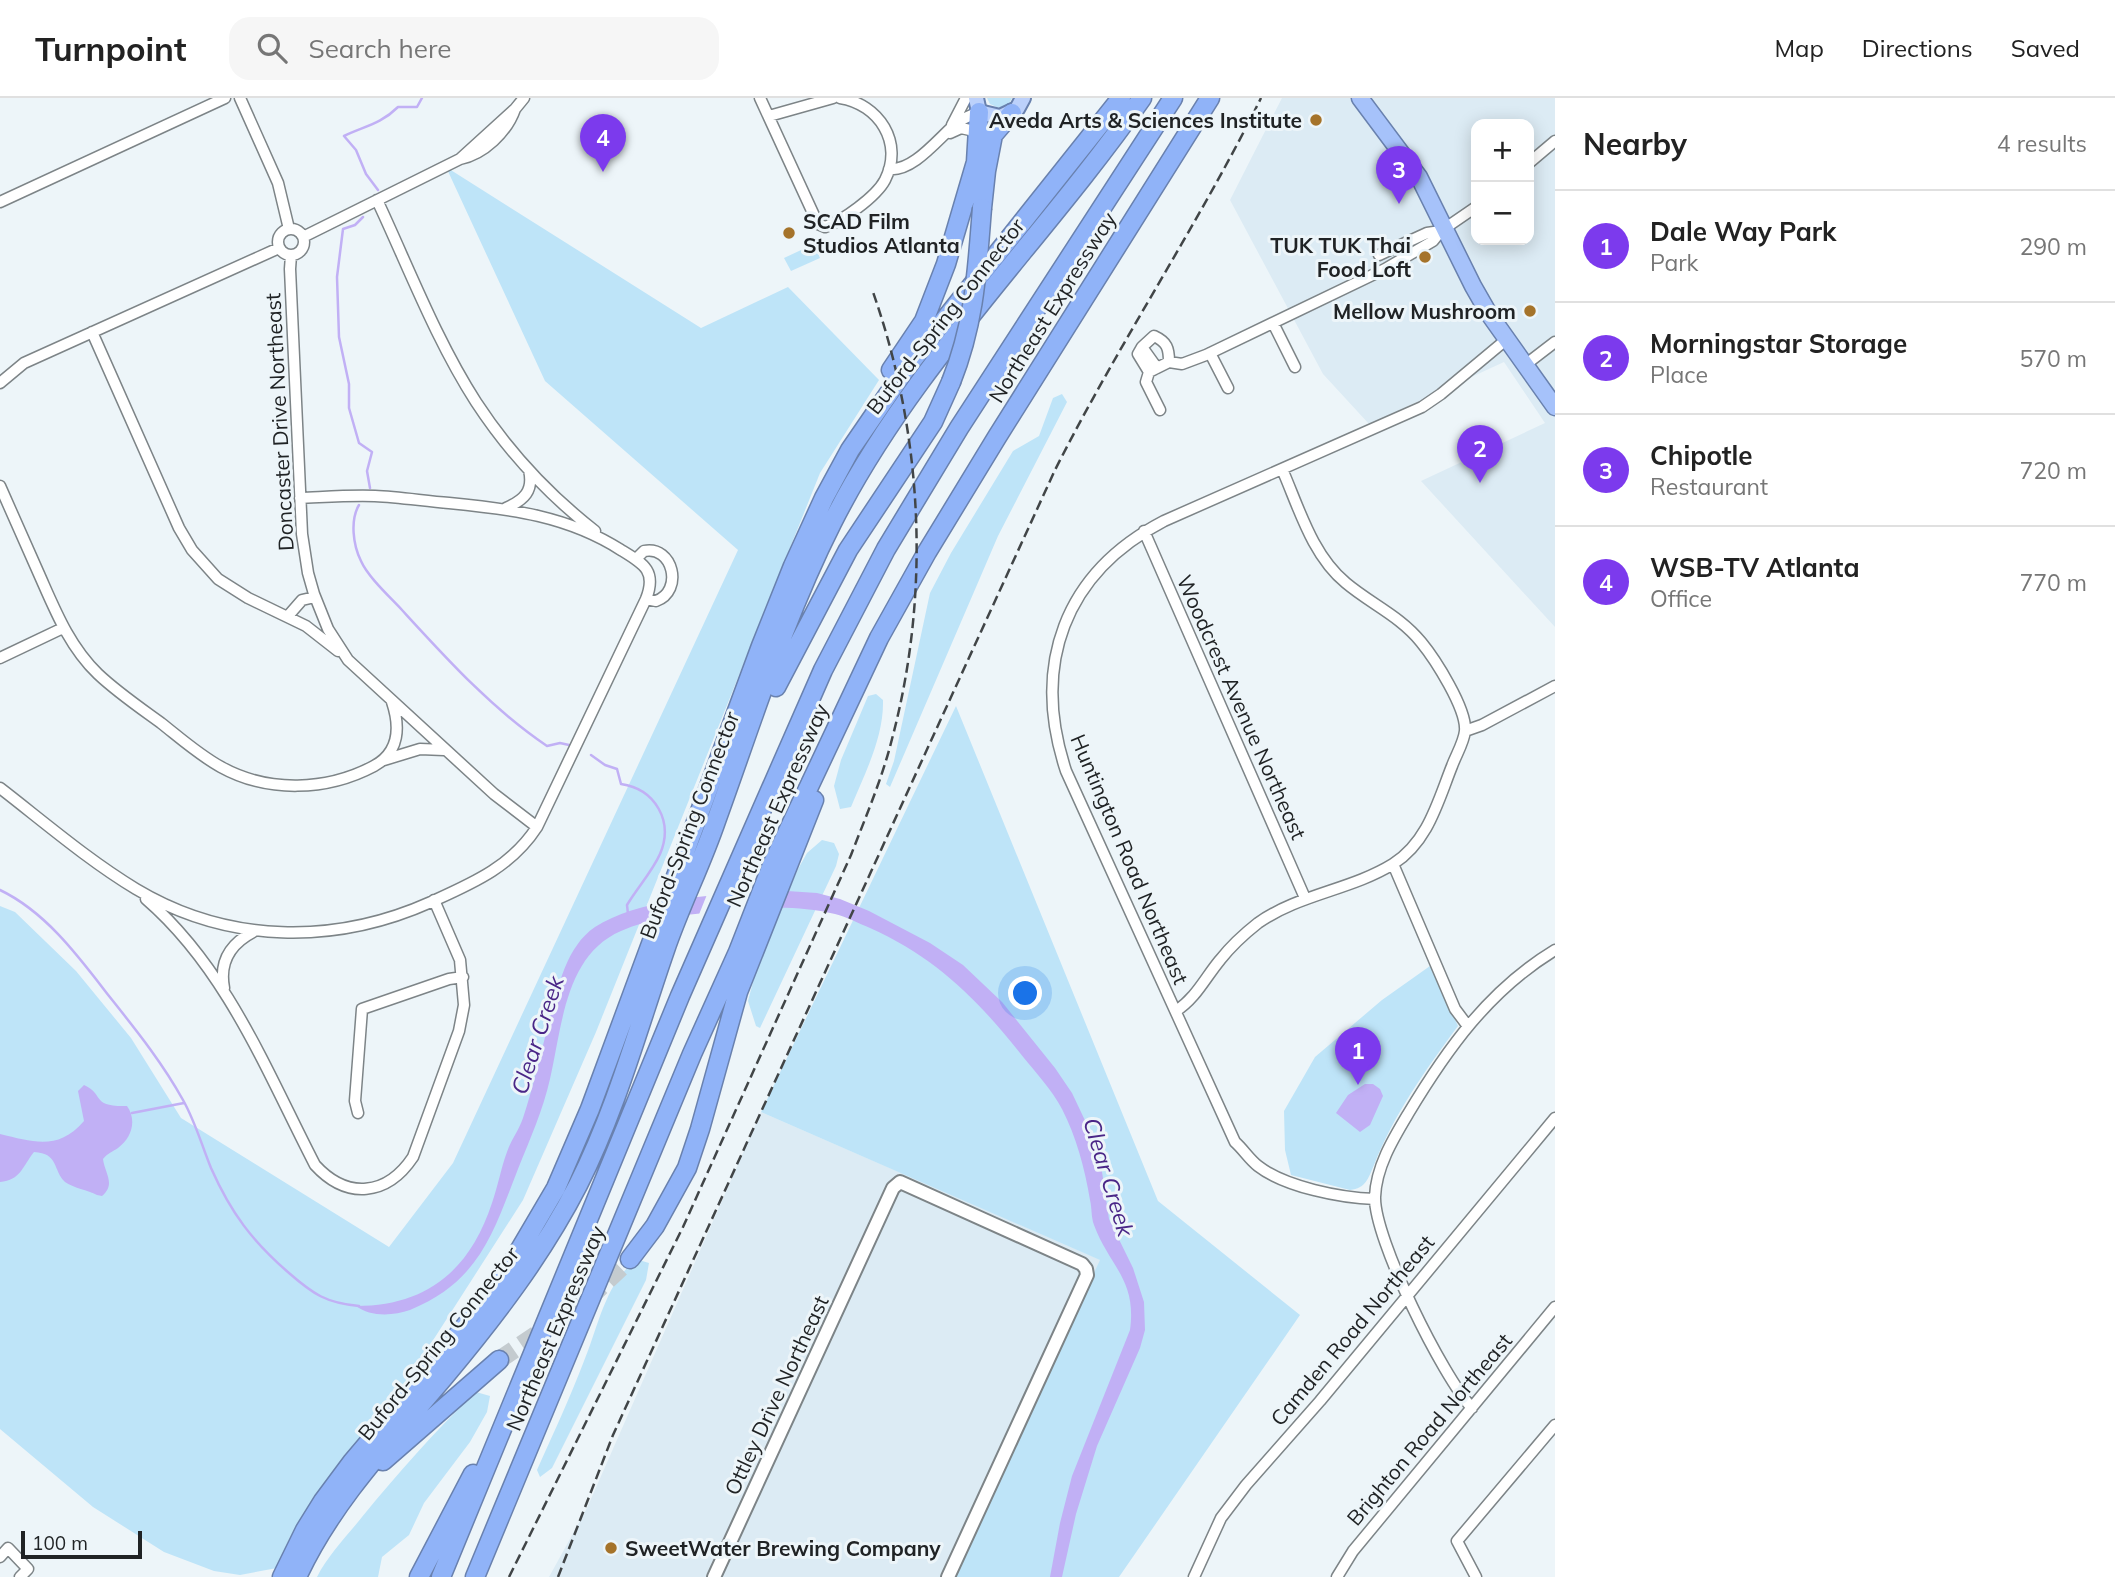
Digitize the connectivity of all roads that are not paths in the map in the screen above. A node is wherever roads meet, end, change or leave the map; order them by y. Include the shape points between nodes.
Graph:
1 (225, 98) edge
2 (240, 98) edge
3 (524, 98) edge
4 (761, 98) edge
5 (833, 98) edge
6 (840, 98) edge
7 (966, 98) edge
8 (1023, 98) edge
9 (1121, 98) edge
10 (1142, 98) edge
11 (1172, 98) edge
12 (1210, 98) edge
13 (1222, 98) edge
14 (1360, 98) edge
15 (978, 105) edge
16 (1012, 113) junction
17 (769, 116) junction
18 (944, 137) junction
19 (979, 137) junction
20 (1555, 141) edge
21 (1534, 159) edge
22 (1167, 168) junction
23 (889, 169) junction
24 (377, 200) junction
25 (0, 202) edge
26 (1471, 211) edge
27 (289, 229) junction
28 (1443, 231) junction
29 (303, 237) junction
30 (279, 248) junction
31 (291, 255) junction
32 (1378, 256) dead end
33 (1273, 323) junction
34 (92, 332) junction
35 (1507, 339) junction
36 (1555, 342) edge
37 (1210, 353) junction
38 (1169, 362) junction
39 (1525, 365) junction
40 (1295, 367) dead end
41 (1153, 370) junction
42 (0, 383) edge
43 (1228, 388) dead end
44 (1555, 407) edge
45 (1160, 410) dead end
46 (850, 450) junction
47 (528, 469) junction
48 (1282, 469) junction
49 (0, 486) edge
50 (300, 498) junction
51 (505, 509) junction
52 (1144, 531) junction
53 (603, 538) junction
54 (636, 559) junction
55 (315, 597) junction
56 (646, 599) junction
57 (288, 616) junction
58 (63, 628) junction
59 (0, 658) edge
60 (348, 660) junction
61 (1555, 686) edge
62 (391, 700) junction
63 (1465, 731) junction
64 (445, 751) junction
65 (383, 761) junction
66 (0, 788) edge
67 (726, 794) junction
68 (537, 827) junction
69 (1393, 864) junction
70 (686, 873) junction
71 (135, 888) junction
72 (1305, 898) junction
73 (434, 900) junction
74 (253, 932) junction
75 (659, 946) junction
76 (1555, 950) edge
77 (746, 951) junction
78 (463, 977) junction
79 (225, 992) junction
80 (1176, 1012) junction
81 (1467, 1025) junction
82 (358, 1113) dead end
83 (1555, 1118) edge
84 (1375, 1199) junction
85 (630, 1259) tunnel mouth
86 (1408, 1295) junction
87 (1555, 1307) edge
88 (499, 1360) tunnel mouth
89 (525, 1375) junction
90 (1472, 1408) junction
91 (1555, 1426) edge
92 (352, 1489) junction
93 (0, 1557) edge
94 (20, 1577) edge
95 (282, 1577) edge
96 (297, 1577) edge
97 (419, 1577) edge
98 (441, 1577) edge
99 (475, 1577) edge
100 (714, 1577) edge
101 (948, 1577) edge
102 (1194, 1577) edge
103 (1337, 1577) edge
104 (1476, 1577) edge

1 - 25 street
2 - 27 street via 278,183
3 - 24 street via 460,159
4 - 17 street
5 - 17 street
6 - 23 street via 855,101 878,117 891,142
7 - 18 street
8 - 16 main road
9 - 46 highway, Buford-Spring Connector via 907,367
10 - 67 highway, Buford-Spring Connector via 916,388 870,454 816,556
11 - 89 highway, Northeast Expressway via 959,428 886,549 822,670 675,1009
12 - 22 highway, Northeast Expressway
13 - 22 highway via 1193,147
14 - 28 highway via 1419,177
15 - 16 main road via 1000,117
15 - 18 street
15 - 19 highway
16 - 67 highway, bridge via 993,135 973,313 951,382 933,422 848,550 815,610
17 - 23 street via 818,224 828,226 877,191
18 - 19 street via 961,128
18 - 23 street via 910,163
19 - 46 highway via 969,188 936,295 865,410
20 - 21 street
22 - 77 highway, Northeast Expressway via 927,551 879,638 820,763
24 - 29 street
24 - 47 street via 460,375
26 - 28 street
27 - 29 street
27 - 30 street via 278,237
28 - 32 street via 1427,233
28 - 33 street via 1385,268
28 - 35 highway
29 - 31 street via 298,253
30 - 31 street
30 - 34 street
31 - 50 street, Doncaster Drive Northeast
33 - 37 street
33 - 40 street
34 - 42 street via 24,363
34 - 57 street via 192,550 230,588
35 - 39 highway
35 - 48 street, Huntington Road Northeast via 1422,407
36 - 39 street
37 - 38 street via 1182,364
37 - 43 street
38 - 41 street
38 - 41 street via 1164,341 1154,337 1142,347
39 - 44 highway
41 - 45 street via 1146,382
46 - 70 highway, Buford-Spring Connector via 788,577 761,646
47 - 51 street via 530,490
47 - 53 street
48 - 52 street, Huntington Road Northeast
48 - 63 street via 1324,559 1347,584 1397,618 1421,642 1460,709
49 - 58 street
50 - 51 street via 376,496
50 - 55 street, Doncaster Drive Northeast via 304,552
51 - 53 street via 554,519
52 - 72 street, Woodcrest Avenue Northeast
52 - 80 street, Huntington Road Northeast via 1105,563 1074,606 1055,656 1052,709 1066,771
53 - 54 street
54 - 56 street via 650,577
54 - 56 street via 644,551 654,551 666,558 672,570 666,596
55 - 57 street via 302,600
55 - 60 street, Doncaster Drive Northeast
56 - 68 street
57 - 60 street
58 - 59 street
58 - 65 street via 109,684 233,773 271,784 307,786 342,780
60 - 62 street, Doncaster Drive Northeast
61 - 63 street
62 - 64 street, Doncaster Drive Northeast
62 - 65 street via 397,733
63 - 69 street via 1429,824
64 - 65 street via 420,749
64 - 68 street, Doncaster Drive Northeast
66 - 71 street
67 - 70 highway, Buford-Spring Connector via 714,828
68 - 73 street via 522,849 502,866
69 - 72 street
69 - 81 street via 1455,1009
70 - 75 highway, Buford-Spring Connector
71 - 74 street via 192,916
71 - 79 street via 186,938
72 - 80 street via 1244,935
73 - 74 street via 392,918 346,929
73 - 78 street via 455,944
74 - 79 street via 237,942 226,957 222,974
75 - 92 highway, Buford-Spring Connector via 598,1143 560,1218 514,1290
75 - 95 highway, Buford-Spring Connector via 556,1188 525,1242 476,1314 352,1462 300,1539
76 - 81 street via 1511,981
77 - 85 highway via 690,1160 668,1205
77 - 99 highway, Northeast Expressway via 692,1054
78 - 79 street via 459,1031 413,1157 393,1180 364,1189 336,1183 315,1165
78 - 82 street via 362,1009
80 - 84 street, Huntington Road Northeast via 1235,1142 1257,1165 1294,1184
81 - 84 street via 1396,1135 1380,1172
83 - 86 street, Camden Road Northeast
84 - 86 street via 1380,1226
86 - 90 street
86 - 102 street, Camden Road Northeast via 1232,1502
87 - 90 street, Brighton Road Northeast
88 - 92 highway
89 - 97 highway
89 - 98 highway, Northeast Expressway
90 - 103 street, Brighton Road Northeast via 1353,1551
91 - 104 street via 1457,1541
92 - 96 highway, Buford-Spring Connector
93 - 94 street via 8,1548 28,1569
100 - 101 street, Ottley Drive Northeast via 893,1188 905,1183 1082,1264 1087,1275

